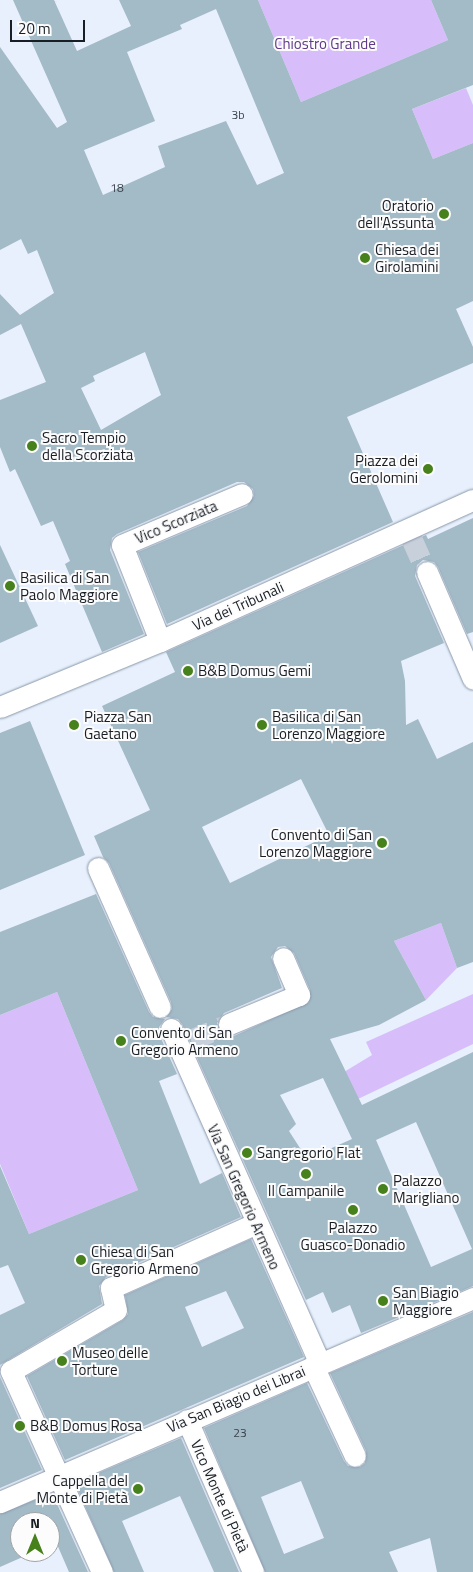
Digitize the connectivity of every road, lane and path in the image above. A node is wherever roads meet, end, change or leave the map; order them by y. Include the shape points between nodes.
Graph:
1 (242, 494) dead end
2 (473, 500) edge
3 (427, 572) tunnel mouth
4 (160, 641) junction
5 (473, 679) edge
6 (0, 708) edge
7 (98, 868) dead end
8 (283, 958) dead end
9 (160, 1007) dead end
10 (229, 1024) tunnel mouth
11 (180, 1038) dead end
12 (255, 1224) junction
13 (473, 1298) edge
14 (316, 1364) junction
15 (187, 1420) junction
16 (355, 1456) dead end
17 (59, 1475) junction
18 (0, 1502) edge
19 (102, 1572) edge
20 (253, 1572) edge

1 - 4 street, Vico Scorziata via 122,545
2 - 4 street, Via dei Tribunali via 410,534
3 - 5 street
4 - 6 street, Via dei Tribunali
7 - 9 street
8 - 10 street via 299,995
11 - 12 street, Via San Gregorio Armeno
12 - 14 street, Via San Gregorio Armeno
12 - 17 street via 112,1288 116,1310 11,1371
13 - 14 street, Via San Biagio dei Librai
14 - 15 street, Via San Biagio dei Librai
14 - 16 street, Via San Gregorio Armeno
15 - 17 street, Via San Biagio dei Librai
15 - 20 street, Vico Monte di Pietà
17 - 18 street, Via San Biagio dei Librai
17 - 19 street

